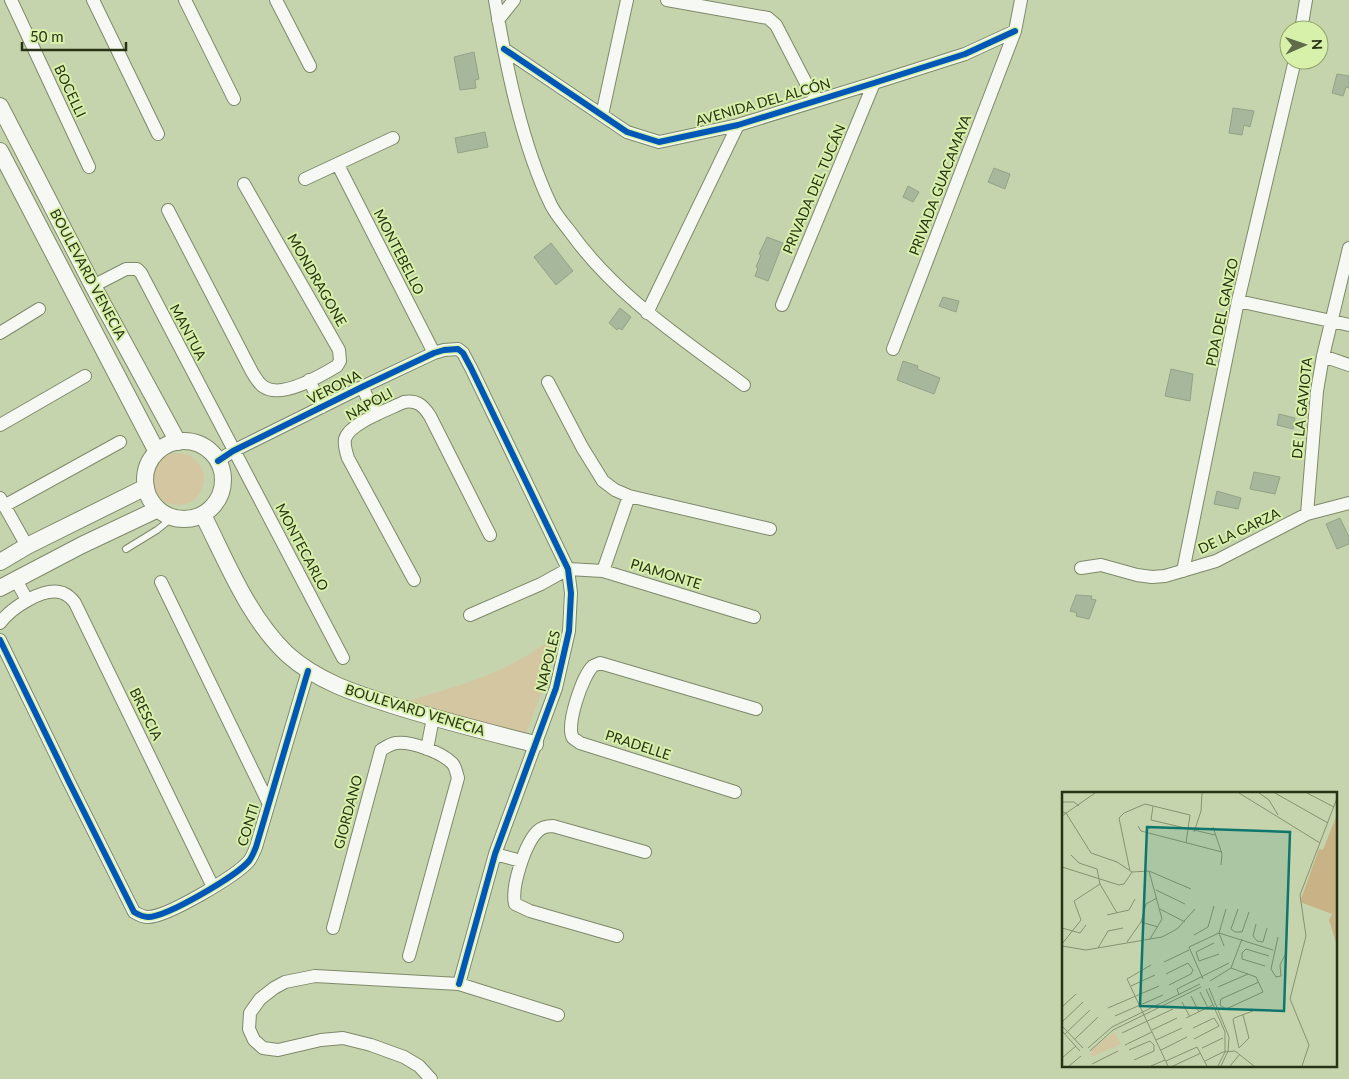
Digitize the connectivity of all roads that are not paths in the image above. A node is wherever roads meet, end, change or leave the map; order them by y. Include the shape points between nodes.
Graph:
1 (10, 0) edge
2 (93, 0) edge
3 (185, 0) edge
4 (276, 0) edge
5 (495, 0) edge
6 (514, 0) edge
7 (627, 0) edge
8 (667, 0) edge
9 (1022, 0) edge
10 (1306, 0) edge
11 (498, 20) junction
12 (1303, 20) edge
13 (1015, 31) junction
14 (504, 49) junction
15 (310, 66) dead end
16 (1292, 70) edge
17 (874, 83) junction
18 (234, 99) dead end
19 (818, 100) junction
20 (0, 106) edge
21 (602, 115) junction
22 (738, 125) junction
23 (158, 134) dead end
24 (393, 138) dead end
25 (0, 150) edge
26 (338, 165) junction
27 (89, 167) dead end
28 (305, 179) dead end
29 (244, 184) dead end
30 (168, 210) dead end
31 (1349, 248) edge
32 (93, 286) junction
33 (1238, 301) junction
34 (782, 306) dead end
35 (39, 309) dead end
36 (647, 313) junction
37 (1331, 322) junction
38 (1349, 325) edge
39 (0, 333) edge
40 (893, 349) dead end
41 (463, 353) joint
42 (434, 354) junction
43 (1323, 356) junction
44 (1349, 365) edge
45 (85, 376) dead end
46 (309, 380) junction
47 (548, 382) dead end
48 (744, 385) dead end
49 (362, 387) junction
50 (322, 407) junction
51 (376, 415) junction
52 (0, 425) edge
53 (120, 442) dead end
54 (178, 442) junction
55 (233, 451) junction
56 (157, 452) junction
57 (218, 461) junction
58 (146, 487) junction
59 (629, 496) junction
60 (2, 502) edge
61 (1349, 503) edge
62 (156, 510) junction
63 (1307, 514) junction
64 (203, 515) junction
65 (172, 518) junction
66 (770, 529) dead end
67 (490, 535) dead end
68 (27, 546) junction
69 (126, 549) dead end
70 (0, 562) edge
71 (1081, 568) dead end
72 (568, 570) junction
73 (603, 571) junction
74 (1183, 571) junction
75 (16, 580) junction
76 (414, 580) dead end
77 (161, 582) dead end
78 (0, 588) edge
79 (27, 600) junction
80 (470, 615) dead end
81 (754, 617) dead end
82 (0, 623) edge
83 (0, 640) edge
84 (344, 658) dead end
85 (308, 671) junction
86 (556, 688) junction
87 (578, 695) junction
88 (756, 708) dead end
89 (433, 718) junction
90 (534, 744) junction
91 (427, 749) junction
92 (735, 792) dead end
93 (268, 802) junction
94 (645, 852) dead end
95 (495, 854) junction
96 (521, 861) junction
97 (213, 886) junction
98 (332, 928) dead end
99 (617, 936) dead end
100 (409, 956) dead end
101 (459, 984) junction
102 (558, 1015) dead end
103 (432, 1079) edge

1 - 27 street, BOCELLI
2 - 23 street
3 - 18 street
4 - 15 street
5 - 11 street
6 - 11 street
7 - 21 street
8 - 19 street via 768,18 776,25
9 - 13 street
10 - 12 street
11 - 14 street
13 - 17 street, AVENIDA DEL ALCÓN via 965,54
13 - 40 street, PRIVADA GUACAMAYA
14 - 21 street, AVENIDA DEL ALCÓN
14 - 36 street via 528,145 551,206 587,256
16 - 33 street, PDA DEL GANZO
17 - 19 street, AVENIDA DEL ALCÓN
17 - 34 street, PRIVADA DEL TUCÁN
19 - 22 street, AVENIDA DEL ALCÓN
20 - 32 street, BOULEVARD VENECIA
21 - 22 street, AVENIDA DEL ALCÓN via 627,132 659,142
22 - 36 street
24 - 26 street
25 - 56 street, BOULEVARD VENECIA
26 - 28 street
26 - 42 street, MONTEBELLO
29 - 46 street, MONDRAGONE via 339,350 337,366
30 - 46 street via 257,380 264,387 277,391
31 - 37 street, DE LA GAVIOTA
32 - 54 street, BOULEVARD VENECIA
32 - 55 street, MANTUA via 126,269 137,269 141,273
33 - 37 street
33 - 74 street, PDA DEL GANZO
35 - 39 street
36 - 48 street
37 - 38 street
37 - 43 street, DE LA GAVIOTA
41 - 42 street, VERONA via 452,348
41 - 72 street, NAPOLES
42 - 49 street, VERONA
43 - 44 street
43 - 63 street, DE LA GAVIOTA
45 - 52 street
46 - 50 street
47 - 59 street via 593,467 603,481
49 - 50 street, VERONA
49 - 51 street
50 - 55 street, VERONA
51 - 67 street, NAPOLI via 404,402 412,401 425,408
51 - 76 street, NAPOLI via 348,432 345,449 353,470
53 - 60 street
54 - 56 street
54 - 57 street via 193,442 207,449
55 - 57 street, VERONA
55 - 84 street, MONTECARLO
56 - 58 street via 146,470
57 - 64 street via 222,473 219,498
58 - 62 street
58 - 68 street
59 - 66 street
59 - 73 street
60 - 68 street
61 - 63 street, DE LA GARZA
62 - 65 street
62 - 75 street
63 - 74 street, DE LA GARZA via 1216,561
64 - 65 street
64 - 85 street, BOULEVARD VENECIA via 254,612 286,653
65 - 69 lane
68 - 70 street
71 - 74 street, DE LA GARZA via 1101,565 1152,577
72 - 73 street, PIAMONTE
72 - 80 street
72 - 86 street, NAPOLES via 571,592 569,631
73 - 81 street, PIAMONTE
75 - 78 street
75 - 79 street
77 - 93 street, CONTI
79 - 82 street, BRESCIA via 5,615
79 - 97 street, BRESCIA via 58,592 76,603
83 - 97 street, CONTI via 134,912 140,916 155,916
85 - 89 street, BOULEVARD VENECIA via 346,690
85 - 93 street, CONTI
86 - 87 street
86 - 90 street, NAPOLES
87 - 88 street via 590,670 600,663
87 - 92 street, PRADELLE via 573,738
89 - 90 street, BOULEVARD VENECIA
89 - 91 street
90 - 95 street, NAPOLES
91 - 98 street, GIORDANO via 396,743 381,750
91 - 100 street, GIORDANO via 451,762 458,778
93 - 97 street, CONTI via 256,848 249,860 234,874
94 - 96 street via 545,826 539,830
95 - 96 street
95 - 101 street, NAPOLES
96 - 99 street via 515,904
101 - 102 street
101 - 103 street via 307,977 274,988 260,998 250,1014 249,1028 254,1040 264,1048 278,1050 344,1038 404,1057

